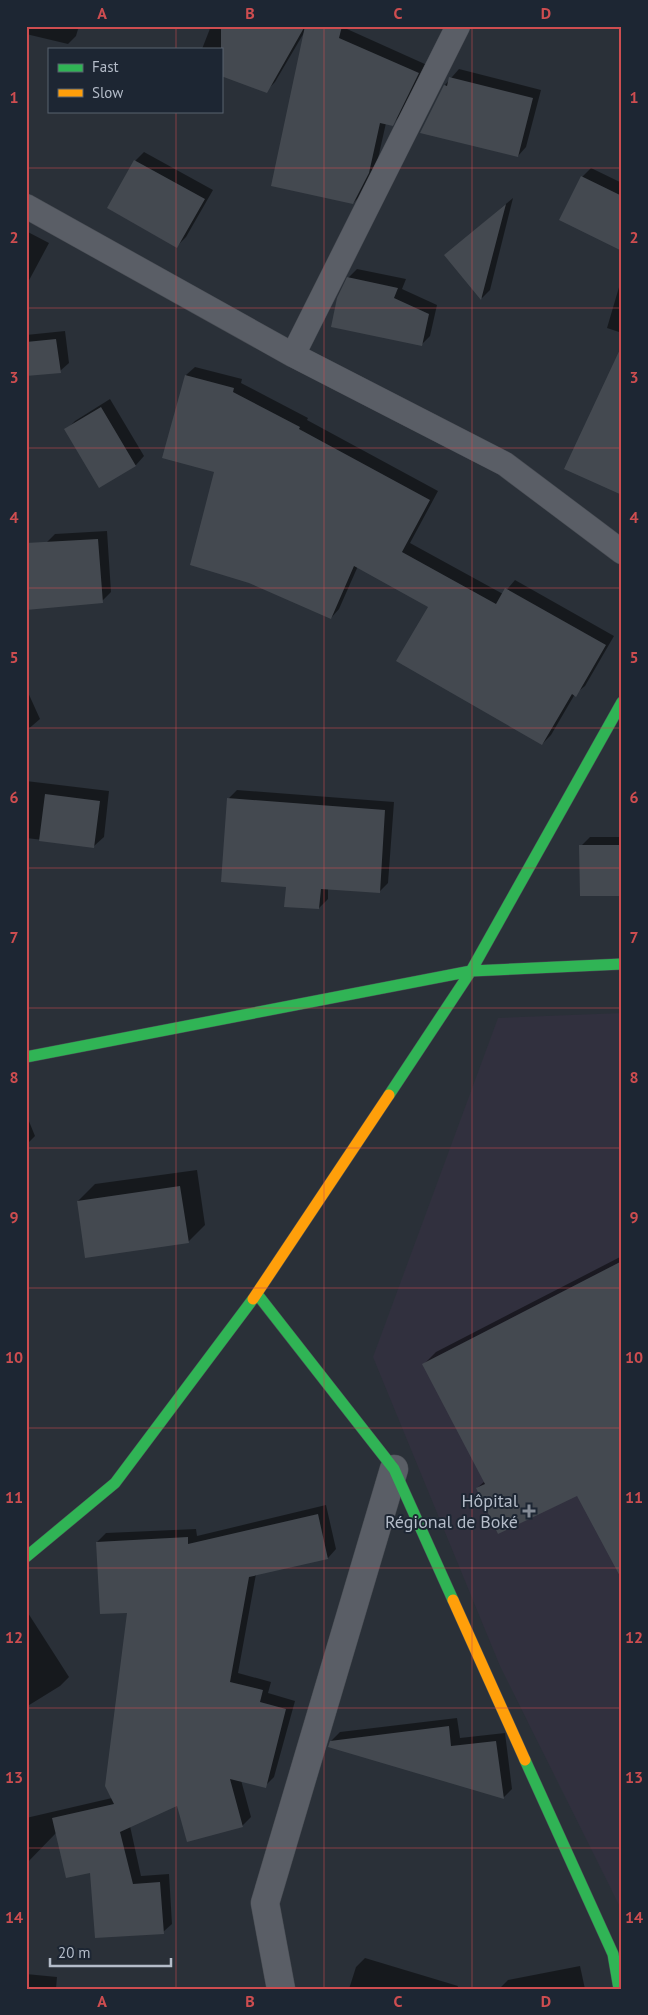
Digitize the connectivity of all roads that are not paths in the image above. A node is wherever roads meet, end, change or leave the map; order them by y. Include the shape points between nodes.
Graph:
1 (458, 26) edge
2 (26, 206) edge
3 (293, 355) junction
4 (622, 552) edge
5 (622, 702) edge
6 (622, 964) edge
7 (471, 971) junction
8 (26, 1057) edge
9 (257, 1294) junction
10 (394, 1469) junction
11 (26, 1557) edge
12 (617, 1954) edge
13 (281, 1989) edge
14 (619, 1989) edge

1 - 3 lane
2 - 3 lane
3 - 4 lane via 506,464
5 - 7 main road
6 - 7 main road
7 - 8 main road
7 - 9 main road
9 - 10 main road
9 - 11 main road via 115,1483
10 - 12 main road
10 - 13 street via 264,1903
12 - 14 main road

